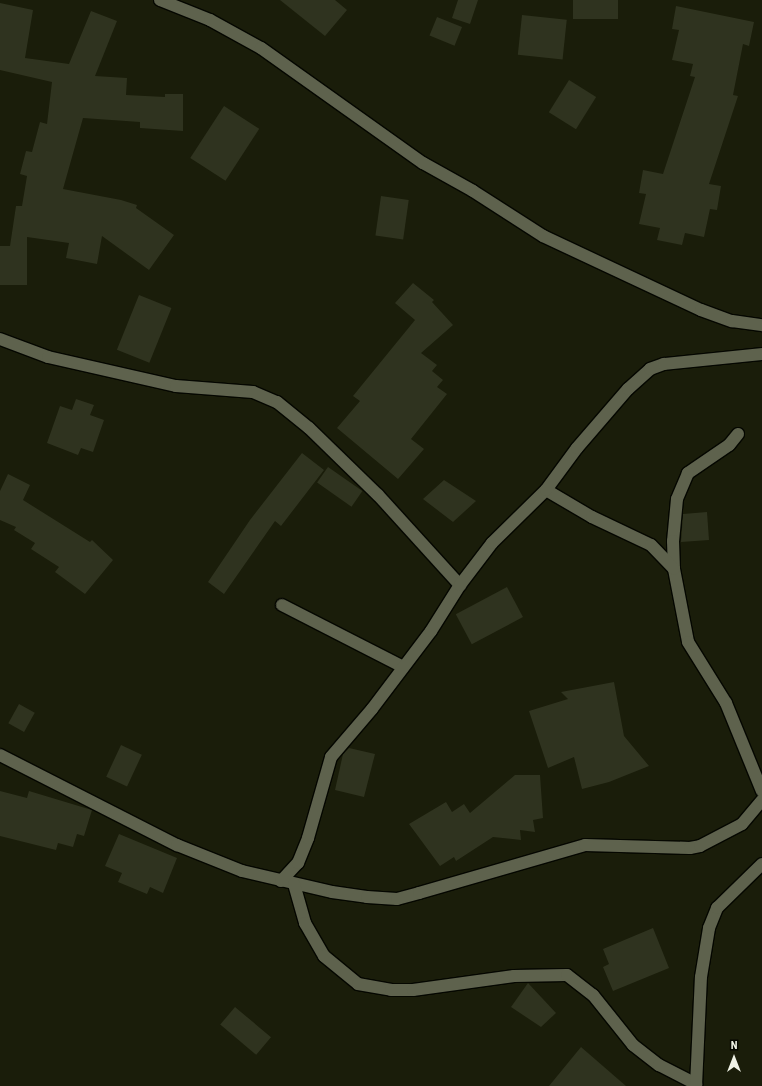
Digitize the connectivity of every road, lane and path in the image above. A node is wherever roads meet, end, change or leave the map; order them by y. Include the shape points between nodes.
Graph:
1 (160, 0) edge
2 (762, 325) edge
3 (0, 339) edge
4 (762, 354) edge
5 (738, 434) dead end
6 (546, 490) junction
7 (674, 569) junction
8 (460, 585) junction
9 (282, 605) dead end
10 (403, 667) junction
11 (0, 754) edge
12 (762, 791) edge
13 (762, 800) edge
14 (762, 864) edge
15 (281, 881) junction
16 (294, 884) junction
17 (696, 1085) edge

1 - 2 street via 210,20 261,48 423,163 473,191 543,236 701,310 732,321
3 - 8 street via 48,356 165,383 253,392 277,402 309,428 378,495
4 - 6 street via 664,364 650,369 610,410
5 - 7 street via 729,445 688,473 677,499 673,541
6 - 7 street via 592,517 651,545
6 - 8 street via 492,543
7 - 12 street via 688,642 726,703
8 - 10 street via 431,631
9 - 10 street
10 - 15 street via 331,757 308,838 298,863
11 - 15 street via 177,846 242,871
13 - 16 street via 742,824 717,839 690,848 585,845 397,898 332,892
14 - 17 street via 717,908 709,928 701,977
15 - 16 street
16 - 17 street via 305,923 324,956 358,984 391,990 412,990 514,976 567,975 593,995 633,1045 659,1065

